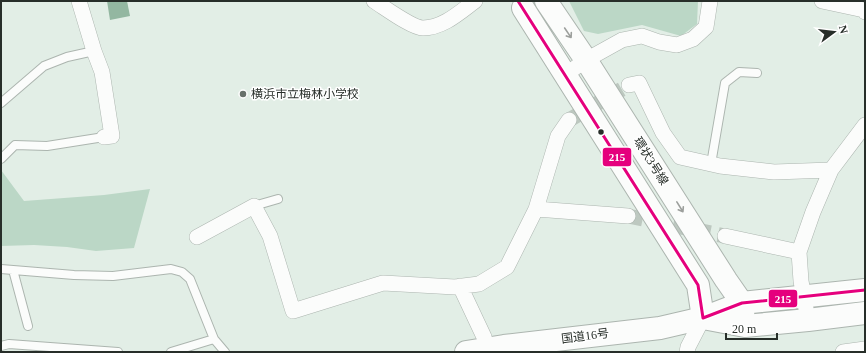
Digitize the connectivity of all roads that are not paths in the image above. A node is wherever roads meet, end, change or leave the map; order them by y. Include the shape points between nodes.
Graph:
1 (79, 1) edge
2 (374, 1) edge
3 (475, 1) edge
4 (546, 1) edge
5 (710, 1) edge
6 (822, 1) edge
7 (523, 8) dead end
8 (865, 12) edge
9 (94, 51) junction
10 (586, 60) junction
11 (757, 73) dead end
12 (565, 74) junction
13 (629, 85) dead end
14 (1, 103) edge
15 (569, 120) tunnel mouth
16 (865, 125) edge
17 (104, 138) joint
18 (1, 159) edge
19 (711, 164) junction
20 (831, 170) junction
21 (278, 199) dead end
22 (254, 206) junction
23 (536, 209) junction
24 (628, 216) tunnel mouth
25 (725, 236) tunnel mouth
26 (197, 237) dead end
27 (799, 252) junction
28 (1, 269) edge
29 (13, 270) junction
30 (460, 286) junction
31 (865, 290) edge
32 (803, 297) junction
33 (742, 303) junction
34 (865, 313) edge
35 (703, 318) junction
36 (808, 320) junction
37 (28, 326) dead end
38 (745, 326) junction
39 (214, 340) junction
40 (1, 346) edge
41 (476, 350) edge
42 (865, 350) edge
43 (118, 352) edge
44 (170, 352) edge
45 (225, 352) edge
46 (687, 352) edge
47 (843, 352) edge

1 - 9 street
2 - 3 street via 403,20 421,28 435,26 454,17
4 -> 10 main road, 環状3号線
5 - 10 street via 706,27 693,39 677,45 642,36 622,40
6 - 8 street
7 - 12 main road
9 - 14 lane via 67,57 44,66
9 - 17 street via 102,72 112,136
10 - 12 street
10 -> 33 main road, 環状3号線
11 - 19 lane via 739,72 725,83
12 - 35 main road via 698,285
13 - 19 street via 638,83 663,133 680,157
15 - 23 street via 558,136
16 - 20 street
17 - 18 lane via 47,146 15,145
19 - 20 street via 774,172
20 - 27 street
21 - 22 lane
22 - 26 street
22 - 30 street via 270,236 294,311 383,283 455,288
23 - 24 street
23 - 30 street via 507,267 479,284
25 - 27 street
27 - 32 street
28 - 29 lane
29 - 37 lane
29 - 39 lane via 113,276 171,269 182,272 190,279
30 - 41 street via 484,336
31 - 32 main road, 国道16号
32 - 33 main road, 国道16号
32 - 36 street
33 - 35 main road, 国道16号
33 - 38 main road, 環状3号線
34 - 36 main road, 国道16号
35 - 38 main road, 国道16号
35 - 41 main road, 国道16号 via 660,328
35 - 46 street
36 - 38 main road, 国道16号
39 - 44 lane
39 - 45 lane
40 - 43 lane via 9,344
42 - 47 street

